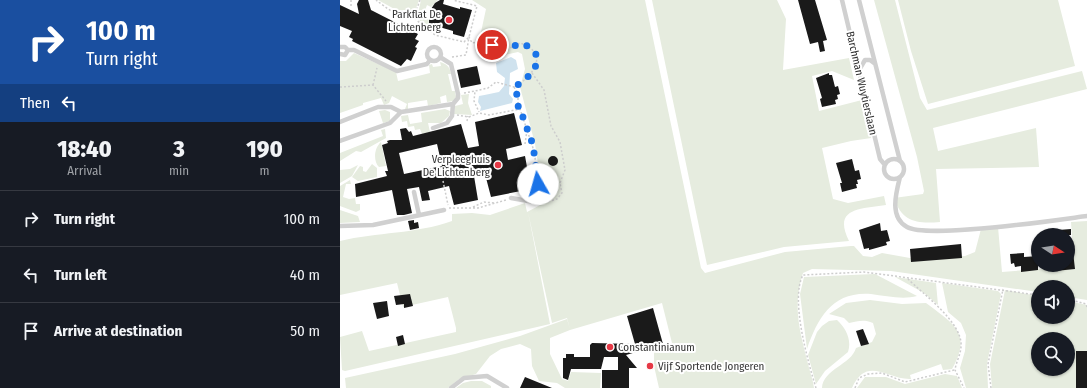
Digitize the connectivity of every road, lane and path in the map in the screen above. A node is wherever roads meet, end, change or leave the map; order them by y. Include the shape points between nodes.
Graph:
1 (350, 0) edge
2 (376, 0) edge
3 (420, 0) edge
4 (453, 0) edge
5 (842, 0) edge
6 (859, 0) edge
7 (351, 6) dead end
8 (414, 18) junction
9 (469, 37) junction
10 (340, 47) edge
11 (348, 50) junction
12 (340, 54) edge
13 (440, 57) junction
14 (430, 60) junction
15 (378, 61) junction
16 (448, 61) junction
17 (874, 63) junction
18 (859, 70) junction
19 (532, 73) junction
20 (373, 85) junction
21 (340, 87) edge
22 (514, 87) junction
23 (475, 91) junction
24 (458, 94) junction
25 (453, 104) junction
26 (385, 107) junction
27 (518, 108) junction
28 (401, 112) junction
29 (479, 113) junction
30 (452, 116) junction
31 (468, 116) junction
32 (467, 121) dead end
33 (340, 122) edge
34 (432, 128) dead end
35 (527, 130) junction
36 (340, 141) edge
37 (525, 144) dead end
38 (562, 159) junction
39 (558, 160) dead end
40 (900, 161) junction
41 (885, 165) junction
42 (900, 177) junction
43 (443, 181) dead end
44 (560, 183) junction
45 (537, 184) junction
46 (414, 192) dead end
47 (536, 192) junction
48 (525, 195) dead end
49 (511, 198) joint
50 (534, 202) dead end
51 (495, 203) junction
52 (473, 207) junction
53 (446, 209) junction
54 (419, 215) junction
55 (1087, 216) edge
56 (340, 226) edge
57 (908, 279) junction
58 (1003, 289) junction
59 (1031, 294) edge
60 (1075, 301) edge
61 (1087, 307) edge
62 (955, 370) junction
63 (451, 388) edge
64 (507, 388) edge
65 (816, 388) edge
66 (855, 388) edge
67 (964, 388) edge
68 (990, 388) edge

1 - 7 path
2 - 8 path via 401,16
3 - 8 path
4 - 9 path via 477,6
5 - 18 lane, Barchman Wuytierslaan
6 - 17 lane, Barchman Wuytierslaan
8 - 9 path via 435,35 464,42
9 - 16 path via 466,55
9 - 19 path via 472,43 483,41 506,50 520,43 530,46 537,56
10 - 11 lane
11 - 12 lane via 345,55
11 - 15 lane via 354,50
13 - 14 lane via 436,61
13 - 14 lane via 440,49 432,47 427,53
13 - 16 lane
14 - 15 lane via 427,64 397,71
15 - 20 path
16 - 24 lane via 451,64
17 - 18 lane via 865,60
17 - 40 lane, Barchman Wuytierslaan
18 - 41 lane, Barchman Wuytierslaan via 880,159
19 - 22 path via 528,79
19 - 38 path via 544,90 552,126 560,142
20 - 21 path
20 - 26 path via 387,102
22 - 23 path via 496,82 488,88
22 - 27 path via 519,100
23 - 24 path
23 - 29 path via 474,101
24 - 25 lane
25 - 28 lane
25 - 30 lane
26 - 28 lane
26 - 33 lane via 378,107
27 - 29 path via 489,115
27 - 35 path
28 - 36 lane via 390,123
29 - 31 path
30 - 31 path
30 - 34 lane via 447,123
31 - 32 path
35 - 37 path
35 - 45 path via 535,154
38 - 39 path
38 - 44 path via 565,170
40 - 41 lane via 892,159
40 - 42 lane via 904,171
41 - 42 lane via 886,176 891,179
42 - 55 lane via 894,206 900,220 907,227 920,231 947,231
43 - 53 path
44 - 45 path via 549,184 545,181
44 - 47 path via 562,193 557,199 546,202
45 - 47 path
46 - 54 lane
47 - 48 path
49 - 50 lane
49 - 51 path
51 - 52 path
51 - 52 path via 486,201
52 - 53 path
53 - 54 lane
54 - 56 lane via 372,225
57 - 58 path
57 - 62 path via 959,331 961,346
57 - 65 path via 864,272 804,275 799,291 800,318 807,358
58 - 59 path
58 - 68 path via 988,364
60 - 61 path via 1086,304
62 - 66 path via 905,382 882,373 868,374 860,378
62 - 67 path
63 - 64 lane via 464,378 487,376

